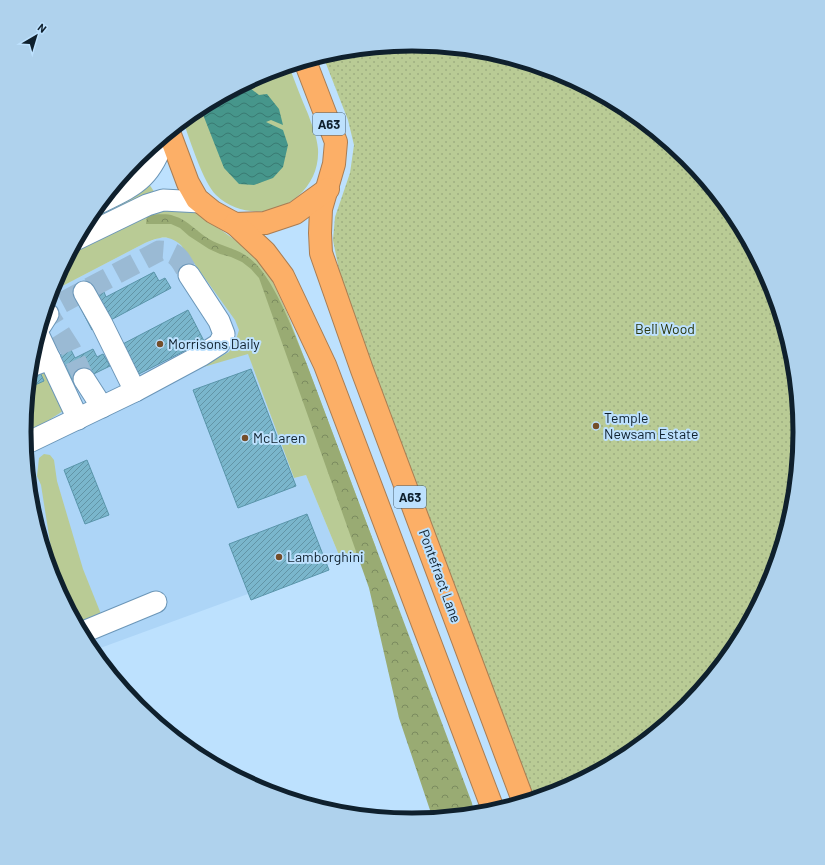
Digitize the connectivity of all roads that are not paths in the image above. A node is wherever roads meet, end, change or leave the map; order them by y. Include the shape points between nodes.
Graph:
1 (307, 66) edge
2 (171, 138) edge
3 (162, 145) edge
4 (328, 188) junction
5 (114, 196) edge
6 (201, 202) junction
7 (235, 224) junction
8 (87, 234) edge
9 (189, 275) tunnel mouth
10 (84, 292) dead end
11 (42, 342) edge
12 (50, 359) junction
13 (37, 364) edge
14 (84, 379) tunnel mouth
15 (135, 391) junction
16 (102, 407) junction
17 (78, 419) junction
18 (31, 441) edge
19 (156, 602) dead end
20 (87, 631) edge
21 (522, 798) edge
22 (492, 806) edge

1 - 4 highway, A63 via 336,142
2 - 6 highway, A63 via 188,183 196,199
3 - 5 street via 144,177 137,184
4 - 7 highway via 295,213 265,223
4 - 21 highway, Pontefract Lane / A63 via 321,209 321,253
6 - 7 highway, A63
6 - 8 street via 163,200
7 - 22 highway, A63 via 265,252 283,276 325,365
9 - 15 street via 219,321 224,334 219,344 213,348
10 - 15 street
11 - 12 street
12 - 13 street
12 - 17 street
14 - 16 street
15 - 16 street
16 - 17 street
17 - 18 street
19 - 20 street

